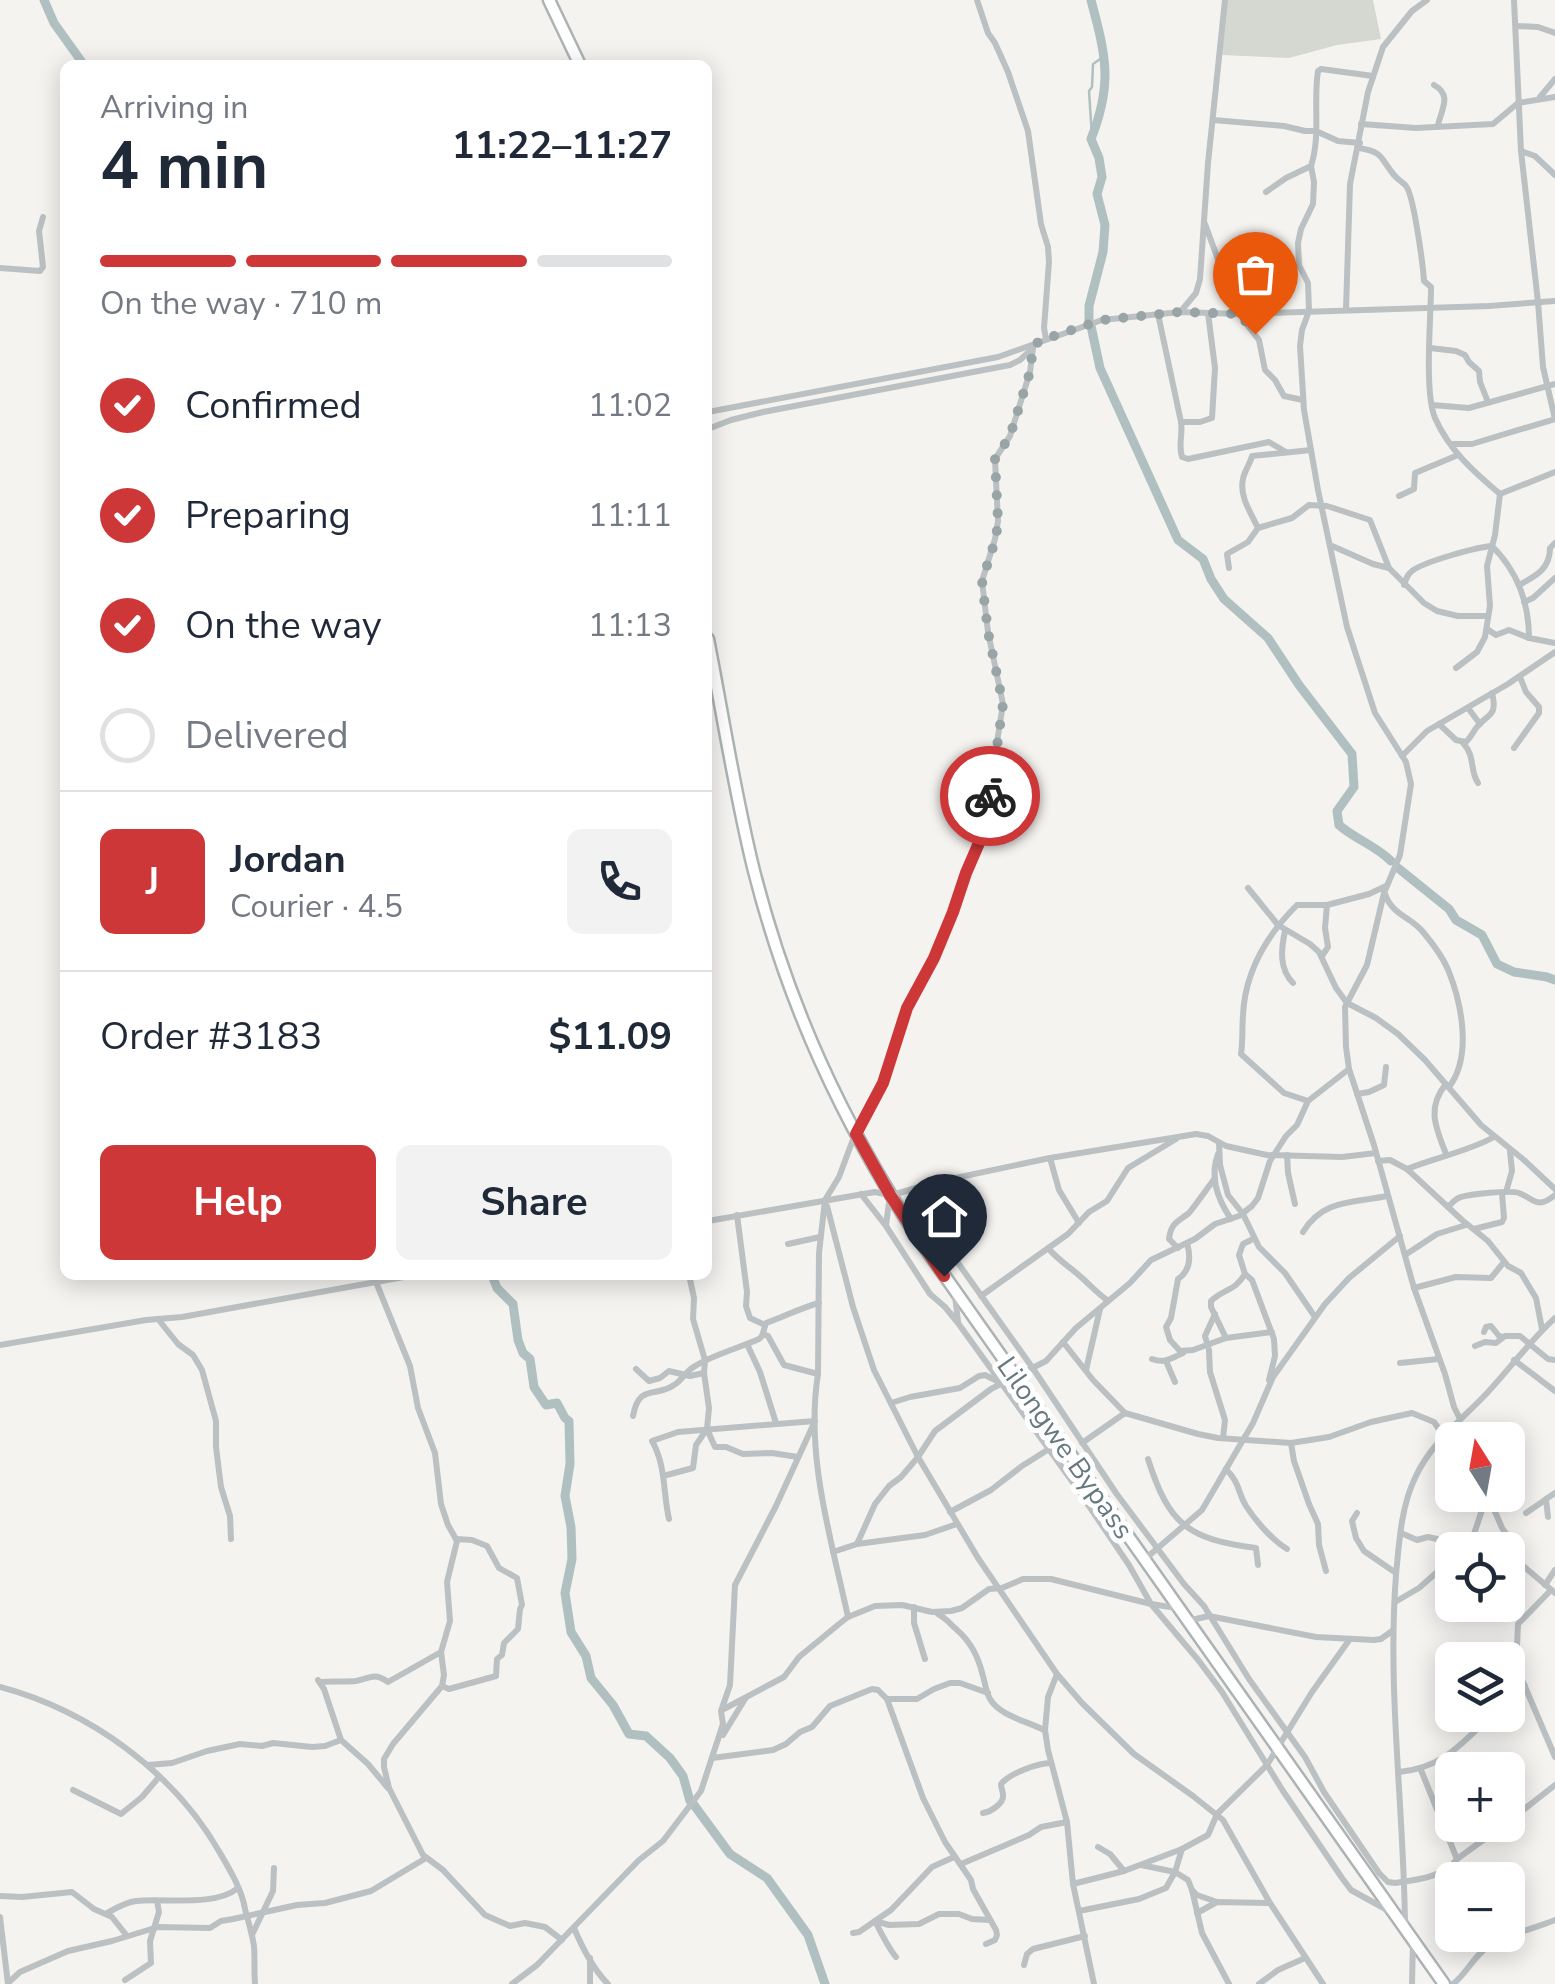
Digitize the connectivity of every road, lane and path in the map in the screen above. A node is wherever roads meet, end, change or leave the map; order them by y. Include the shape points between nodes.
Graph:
1 (549, 0) edge
2 (977, 0) edge
3 (1226, 0) edge
4 (1427, 0) edge
5 (1514, 0) edge
6 (1516, 26) junction
7 (1555, 33) edge
8 (578, 60) edge
9 (1373, 76) junction
10 (1555, 79) edge
11 (1434, 85) dead end
12 (1539, 98) junction
13 (1555, 98) edge
14 (1518, 103) junction
15 (1213, 120) junction
16 (1361, 124) junction
17 (1438, 125) junction
18 (1316, 130) junction
19 (1359, 145) junction
20 (1521, 151) junction
21 (1311, 166) junction
22 (1555, 175) edge
23 (1266, 192) dead end
24 (43, 218) dead end
25 (1203, 221) junction
26 (0, 268) edge
27 (1555, 301) edge
28 (1538, 302) junction
29 (1431, 308) junction
30 (1346, 310) junction
31 (1309, 311) junction
32 (1180, 312) junction
33 (1208, 313) junction
34 (1158, 314) junction
35 (1240, 314) junction
36 (1042, 340) junction
37 (1033, 348) junction
38 (1430, 348) junction
39 (1550, 385) edge
40 (1303, 400) junction
41 (1488, 402) junction
42 (1432, 405) junction
43 (712, 411) edge
44 (1555, 419) edge
45 (1181, 422) junction
46 (712, 427) edge
47 (1451, 444) junction
48 (1311, 450) junction
49 (1286, 452) junction
50 (1458, 455) junction
51 (1555, 472) edge
52 (1500, 494) junction
53 (1399, 496) dead end
54 (1321, 505) junction
55 (1258, 528) junction
56 (1555, 543) edge
57 (1329, 545) junction
58 (1492, 546) junction
59 (1552, 561) edge
60 (1229, 568) dead end
61 (1389, 568) junction
62 (1555, 578) edge
63 (1404, 585) junction
64 (1519, 585) junction
65 (1524, 602) junction
66 (1488, 616) junction
67 (1486, 628) junction
68 (1528, 638) junction
69 (1555, 643) edge
70 (1555, 652) edge
71 (712, 660) edge
72 (1456, 668) dead end
73 (1520, 677) junction
74 (1492, 694) junction
75 (1468, 708) junction
76 (1438, 724) junction
77 (1480, 724) junction
78 (1462, 742) junction
79 (1514, 748) dead end
80 (1402, 756) junction
81 (1478, 782) dead end
82 (1248, 888) dead end
83 (1386, 889) junction
84 (1327, 906) junction
85 (1281, 928) junction
86 (1322, 956) junction
87 (1293, 983) dead end
88 (1347, 1003) junction
89 (1386, 1067) dead end
90 (1349, 1069) junction
91 (1447, 1086) junction
92 (1357, 1094) junction
93 (1308, 1102) junction
94 (856, 1134) junction
95 (1181, 1136) junction
96 (1494, 1137) junction
97 (1218, 1144) junction
98 (1510, 1148) junction
99 (1218, 1153) junction
100 (1446, 1154) junction
101 (1274, 1155) junction
102 (1287, 1155) junction
103 (1377, 1157) junction
104 (1050, 1158) junction
105 (1407, 1169) junction
106 (1215, 1178) junction
107 (936, 1182) junction
108 (1555, 1192) edge
109 (1504, 1193) junction
110 (862, 1194) junction
111 (890, 1195) junction
112 (1387, 1196) junction
113 (825, 1200) junction
114 (1295, 1204) dead end
115 (1448, 1207) junction
116 (1243, 1214) junction
117 (737, 1215) junction
118 (712, 1220) edge
119 (1231, 1220) junction
120 (1079, 1223) junction
121 (886, 1226) junction
122 (1470, 1227) junction
123 (1302, 1232) dead end
124 (1400, 1236) junction
125 (820, 1237) junction
126 (1254, 1239) junction
127 (1187, 1243) junction
128 (788, 1244) dead end
129 (1048, 1248) junction
130 (1178, 1248) junction
131 (1405, 1255) junction
132 (1504, 1262) junction
133 (1246, 1274) junction
134 (387, 1280) edge
135 (690, 1280) edge
136 (376, 1282) junction
137 (1414, 1288) junction
138 (955, 1291) junction
139 (981, 1296) junction
140 (1108, 1300) junction
141 (819, 1303) junction
142 (1100, 1308) junction
143 (1215, 1314) junction
144 (1315, 1318) junction
145 (1555, 1318) edge
146 (158, 1319) junction
147 (958, 1323) junction
148 (764, 1324) junction
149 (1542, 1330) junction
150 (1272, 1332) junction
151 (1484, 1332) dead end
152 (763, 1334) junction
153 (1503, 1337) junction
154 (1226, 1338) junction
155 (1063, 1342) junction
156 (746, 1344) junction
157 (1529, 1344) junction
158 (0, 1345) edge
159 (1208, 1346) junction
160 (1475, 1346) dead end
161 (1184, 1352) junction
162 (1439, 1358) junction
163 (1152, 1359) dead end
164 (705, 1360) junction
165 (1514, 1360) junction
166 (1555, 1360) edge
167 (1166, 1361) junction
168 (1400, 1363) dead end
169 (1032, 1367) junction
170 (636, 1369) dead end
171 (1086, 1370) junction
172 (704, 1373) junction
173 (684, 1374) junction
174 (818, 1374) junction
175 (1014, 1376) junction
176 (1175, 1382) dead end
177 (1000, 1383) junction
178 (1268, 1388) junction
179 (1555, 1391) edge
180 (890, 1403) junction
181 (1124, 1414) junction
182 (632, 1416) dead end
183 (1460, 1419) junction
184 (815, 1421) junction
185 (1457, 1422) edge
186 (776, 1423) junction
187 (1435, 1423) edge
188 (707, 1429) junction
189 (1223, 1438) junction
190 (1245, 1439) junction
191 (1082, 1443) junction
192 (1291, 1443) junction
193 (1435, 1447) edge
194 (1049, 1450) junction
195 (798, 1457) junction
196 (918, 1457) junction
197 (1148, 1459) dead end
198 (1226, 1469) junction
199 (663, 1476) junction
200 (1555, 1492) edge
201 (1546, 1499) junction
202 (950, 1512) junction
203 (1496, 1512) edge
204 (1357, 1513) dead end
205 (1526, 1513) dead end
206 (1548, 1517) dead end
207 (669, 1520) dead end
208 (957, 1524) junction
209 (1184, 1526) junction
210 (1502, 1528) junction
211 (1499, 1532) edge
212 (1505, 1532) edge
213 (1401, 1533) junction
214 (456, 1538) junction
215 (231, 1539) dead end
216 (1435, 1539) edge
217 (857, 1544) junction
218 (1158, 1548) junction
219 (1286, 1549) dead end
220 (833, 1552) junction
221 (1144, 1560) junction
222 (1258, 1565) dead end
223 (1525, 1568) edge
224 (1555, 1570) edge
225 (1326, 1571) dead end
226 (1435, 1572) edge
227 (1396, 1574) junction
228 (998, 1588) junction
229 (1550, 1590) edge
230 (845, 1602) junction
231 (1394, 1602) junction
232 (1151, 1604) junction
233 (914, 1607) junction
234 (868, 1608) junction
235 (1178, 1608) junction
236 (932, 1612) junction
237 (1208, 1616) junction
238 (848, 1617) junction
239 (1188, 1621) junction
240 (1393, 1630) junction
241 (1350, 1639) junction
242 (1518, 1642) edge
243 (441, 1652) junction
244 (924, 1660) dead end
245 (1056, 1674) junction
246 (442, 1686) junction
247 (1525, 1686) edge
248 (0, 1687) edge
249 (988, 1693) junction
250 (746, 1698) junction
251 (887, 1699) junction
252 (721, 1711) junction
253 (1045, 1730) junction
254 (1474, 1732) edge
255 (1288, 1733) junction
256 (342, 1740) junction
257 (1278, 1749) junction
258 (1555, 1756) edge
259 (712, 1758) junction
260 (1051, 1763) junction
261 (148, 1765) junction
262 (1267, 1765) junction
263 (1421, 1770) junction
264 (1399, 1772) junction
265 (159, 1777) junction
266 (1555, 1785) edge
267 (389, 1788) junction
268 (73, 1790) dead end
269 (1525, 1809) edge
270 (983, 1813) dead end
271 (1217, 1814) junction
272 (1067, 1822) junction
273 (1483, 1842) edge
274 (1098, 1846) dead end
275 (1182, 1850) junction
276 (954, 1857) junction
277 (426, 1858) junction
278 (1457, 1859) junction
279 (961, 1864) junction
280 (1138, 1865) junction
281 (274, 1868) dead end
282 (1124, 1871) junction
283 (1175, 1872) junction
284 (1405, 1882) junction
285 (1073, 1884) junction
286 (238, 1888) junction
287 (1192, 1890) junction
288 (0, 1896) edge
289 (157, 1902) junction
290 (1216, 1902) junction
291 (1270, 1903) junction
292 (1079, 1911) junction
293 (265, 1912) junction
294 (107, 1913) junction
295 (1197, 1913) junction
296 (1394, 1914) junction
297 (246, 1916) junction
298 (0, 1917) edge
299 (874, 1920) junction
300 (990, 1920) junction
301 (1555, 1920) edge
302 (574, 1928) junction
303 (153, 1930) junction
304 (853, 1933) dead end
305 (1409, 1935) junction
306 (127, 1936) junction
307 (252, 1936) junction
308 (1085, 1936) junction
309 (562, 1940) junction
310 (986, 1944) dead end
311 (590, 1956) junction
312 (896, 1956) dead end
313 (1304, 1958) junction
314 (1024, 1965) dead end
315 (125, 1980) dead end
316 (8, 1983) edge
317 (256, 1984) edge
318 (512, 1984) edge
319 (590, 1984) edge
320 (608, 1984) edge
321 (1094, 1984) edge
322 (1230, 1984) edge
323 (1259, 1984) edge
324 (1323, 1984) edge
325 (1412, 1984) edge
326 (1444, 1984) edge
327 (1452, 1984) edge

1 - 8 main road
2 - 36 street via 1028,131 1048,247
3 - 15 street
4 - 9 street via 1383,46
5 - 6 street
6 - 7 street
6 - 14 street
9 - 16 street
9 - 18 street via 1318,71
10 - 12 street
11 - 17 street via 1444,94
12 - 13 street
12 - 14 street
14 - 17 street via 1494,124
14 - 20 street
15 - 18 street
15 - 25 street
16 - 17 street
16 - 19 street
18 - 19 street
18 - 21 street
19 - 29 street via 1380,154 1408,190
19 - 30 street via 1349,199
20 - 22 street
20 - 28 street
21 - 23 street
21 - 31 street via 1313,204 1298,243
24 - 26 street via 40,271
25 - 32 street via 1199,286
25 - 35 street
27 - 28 street
28 - 29 street
28 - 39 street
29 - 30 street
29 - 38 street
30 - 31 street
31 - 35 street
31 - 40 street via 1300,346
32 - 33 street
32 - 34 street
33 - 35 street
33 - 45 street via 1212,418
34 - 36 street via 1102,320
34 - 45 street
35 - 40 street via 1259,340 1265,370 1278,389
36 - 37 street
36 - 43 street via 982,361
37 - 46 street via 1010,365
37 - 94 street via 1010,436 995,459 998,521 982,581 1003,704 982,836 907,1008 883,1083
38 - 41 street via 1465,355 1479,371
38 - 42 street
39 - 41 street
39 - 44 street
40 - 48 street
41 - 42 street
42 - 47 street
44 - 47 street
45 - 49 street via 1182,457 1269,442
47 - 50 street
48 - 49 street
48 - 54 street
49 - 55 street via 1254,454 1243,475 1242,492
50 - 52 street
50 - 53 street via 1415,473 1414,489
51 - 52 street
52 - 58 street
54 - 55 street
54 - 57 street
54 - 61 street via 1370,520
55 - 60 street via 1227,554
56 - 59 street
57 - 61 street
57 - 80 street via 1376,713
58 - 63 street via 1417,568
58 - 64 street
58 - 66 street
59 - 64 street
61 - 63 street
62 - 65 street
63 - 66 street via 1437,612
64 - 65 street
65 - 68 street
66 - 67 street
67 - 68 street
67 - 72 street via 1477,652
68 - 69 street
70 - 73 street
71 - 94 main road, Lilongwe Bypass via 769,922 804,1024
73 - 74 street
73 - 79 street via 1540,708
74 - 75 street
74 - 77 street via 1494,709
75 - 76 street
75 - 77 street
76 - 78 street
76 - 80 street
77 - 78 street
78 - 81 street
80 - 83 street via 1410,790 1400,855
82 - 85 street
83 - 84 street
83 - 88 street via 1367,966
83 - 91 street via 1392,909 1422,930 1448,969 1457,998 1463,1040
84 - 85 street via 1298,904
84 - 86 street via 1328,947
85 - 86 street
85 - 87 street via 1282,963
85 - 93 street via 1250,974 1241,1054 1284,1093
86 - 88 street
88 - 90 street
88 - 91 street via 1398,1034
89 - 92 street via 1384,1085
90 - 92 street
90 - 93 street
91 - 96 street
91 - 100 street via 1433,1116
92 - 103 street
93 - 101 street
94 - 111 main road, Lilongwe Bypass
94 - 113 street
95 - 97 street via 1208,1136
95 - 104 street
95 - 120 street via 1128,1168 1110,1198
96 - 98 street
96 - 100 street
97 - 99 street
97 - 101 street
98 - 108 street
98 - 109 street
99 - 106 street
99 - 116 street via 1228,1195
100 - 105 street
101 - 102 street
101 - 116 street via 1258,1198
102 - 103 street
102 - 114 street
103 - 105 street
103 - 112 street
104 - 107 street
104 - 120 street via 1058,1190
105 - 115 street
106 - 119 street
106 - 130 street via 1174,1224 1169,1239
107 - 111 street
107 - 139 street via 922,1210
108 - 109 street via 1544,1202
109 - 115 street via 1460,1197
109 - 122 street via 1502,1222
110 - 111 street
110 - 113 street
110 - 121 street
111 - 121 street
111 - 138 main road, Lilongwe Bypass
112 - 123 street via 1328,1207
112 - 124 street
113 - 117 street
113 - 125 street
113 - 180 street via 864,1344
115 - 122 street
116 - 119 street
116 - 126 street
117 - 118 street
117 - 148 street via 746,1306 750,1318
119 - 127 street
120 - 129 street
121 - 147 street via 930,1294
122 - 131 street via 1427,1239
122 - 132 street
124 - 131 street
124 - 144 street via 1341,1285
125 - 128 street
125 - 141 street
126 - 133 street via 1238,1252
126 - 144 street
127 - 130 street
127 - 161 street via 1187,1270 1178,1279 1166,1327
129 - 139 street
129 - 140 street
130 - 140 street via 1151,1260
131 - 137 street
132 - 137 street via 1491,1278 1456,1277
132 - 149 street via 1532,1290
133 - 143 street via 1210,1301
133 - 150 street
134 - 136 street
135 - 164 street
136 - 146 street
136 - 214 street via 410,1366 443,1511
137 - 162 street
138 - 147 street
138 - 175 main road, Lilongwe Bypass
139 - 169 street
140 - 142 street
141 - 148 street
141 - 174 street
142 - 155 street
142 - 171 street
143 - 154 street
143 - 159 street via 1205,1334
144 - 178 street
145 - 149 street
146 - 158 street
146 - 215 street via 202,1370 216,1421
147 - 177 street
148 - 152 street
149 - 157 street
150 - 154 street
150 - 178 street
151 - 153 street via 1491,1326
152 - 156 street
152 - 174 street via 784,1365
153 - 157 street via 1520,1336
153 - 160 street
154 - 159 street
155 - 169 street
155 - 171 street
156 - 164 street
156 - 186 street
157 - 165 street
157 - 166 street
159 - 161 street
159 - 189 street
161 - 167 street
162 - 168 street
162 - 183 street
163 - 167 street
164 - 172 street
164 - 173 street
165 - 179 street
165 - 183 street
167 - 176 street
169 - 175 street
169 - 191 street
170 - 173 street via 649,1380 669,1371
171 - 181 street
172 - 173 street
172 - 188 street
173 - 182 street via 643,1396
174 - 184 street
175 - 177 street
175 - 221 main road, Lilongwe Bypass
177 - 180 street via 979,1376 960,1388
177 - 194 street
177 - 196 street via 935,1431
178 - 190 street
180 - 196 street
181 - 189 street
181 - 191 street
183 - 185 street
184 - 186 street
184 - 195 street
184 - 220 street
186 - 188 street
187 - 192 street via 1407,1414
188 - 195 street via 716,1447
188 - 199 street via 693,1468
188 - 199 street via 652,1441
189 - 190 street
190 - 192 street
190 - 198 street
191 - 218 street
192 - 225 street
193 - 213 street via 1412,1482
194 - 202 street
194 - 232 street
195 - 252 street via 736,1585 731,1674
196 - 202 street
196 - 217 street via 882,1495
197 - 209 street via 1158,1489
198 - 209 street
198 - 219 street via 1244,1503
199 - 207 street
200 - 201 street
201 - 205 street
201 - 206 street
202 - 208 street
203 - 210 street
204 - 227 street via 1352,1521 1361,1548
208 - 217 street
208 - 228 street
209 - 218 street
209 - 222 street via 1256,1548
210 - 211 street
210 - 212 street
213 - 216 street
213 - 227 street
214 - 243 street
214 - 246 street via 487,1546 499,1568 516,1578 522,1605 496,1676
217 - 220 street
218 - 221 street
218 - 237 street
220 - 230 street
221 - 235 main road, Lilongwe Bypass
223 - 229 street
224 - 229 street
226 - 231 street
227 - 231 street
228 - 232 street via 1051,1579
228 - 236 street via 962,1608
228 - 245 street
229 - 242 street via 1518,1624
230 - 234 street
230 - 238 street
231 - 240 street
232 - 235 street
232 - 262 street via 1199,1661
233 - 234 street
233 - 236 street
233 - 244 street
234 - 238 street
235 - 239 main road, Lilongwe Bypass
236 - 249 street via 967,1639
237 - 239 street
237 - 241 street
237 - 255 street
238 - 250 street via 784,1677
239 - 257 main road, Lilongwe Bypass
240 - 241 street via 1381,1639
240 - 264 street
241 - 255 street
243 - 246 street
243 - 256 street via 388,1682 378,1675 319,1680
245 - 253 street
245 - 271 street via 1134,1754
246 - 267 street via 384,1759
247 - 258 street
248 - 261 street via 64,1711
249 - 251 street via 950,1683 917,1699
249 - 253 street via 1005,1712
250 - 252 street
250 - 259 street
251 - 259 street via 872,1689 830,1706 773,1750
251 - 276 street via 923,1798
252 - 259 street
253 - 260 street
254 - 263 street
255 - 257 street
255 - 284 street via 1379,1873 1388,1882
256 - 261 street via 325,1746 240,1744
256 - 267 street
257 - 262 street
257 - 296 main road, Lilongwe Bypass
259 - 302 street via 680,1821
260 - 270 street via 1005,1778 1000,1803
260 - 272 street
261 - 265 street
262 - 271 street
262 - 296 street via 1352,1890
263 - 264 street
263 - 278 street
264 - 284 street
265 - 268 street via 121,1814
265 - 286 street via 204,1826
266 - 269 street
267 - 277 street
271 - 275 street via 1208,1835
271 - 291 street
272 - 279 street via 1042,1826
272 - 285 street
273 - 278 street
274 - 282 street
275 - 280 street
275 - 283 street
276 - 279 street
276 - 299 street via 932,1867
277 - 293 street via 371,1890
277 - 309 street via 485,1915 510,1926 545,1927
278 - 284 street via 1439,1873
279 - 300 street
280 - 282 street
280 - 283 street
281 - 293 street
282 - 285 street
283 - 287 street
283 - 292 street via 1166,1888 1140,1900
284 - 305 street
285 - 292 street
286 - 289 street via 210,1898
286 - 297 street
287 - 290 street
287 - 295 street
288 - 294 street via 72,1892
289 - 294 street via 135,1901
289 - 303 street
290 - 291 street
290 - 295 street
291 - 313 street
292 - 308 street
293 - 297 street
293 - 307 street
294 - 306 street
295 - 322 street
296 - 305 main road, Lilongwe Bypass
297 - 303 street via 210,1928
297 - 307 street
298 - 316 street
299 - 300 street via 919,1924 959,1914
299 - 304 street
299 - 312 street
300 - 310 street via 998,1936
301 - 327 street via 1492,1944
302 - 309 street
302 - 311 street
303 - 306 street
303 - 315 street via 151,1963
305 - 325 street
305 - 326 main road, Lilongwe Bypass
306 - 316 street via 68,1951
307 - 317 street
308 - 314 street via 1033,1949
308 - 321 street
309 - 318 street
311 - 319 street
311 - 320 street
313 - 323 street
313 - 324 street

